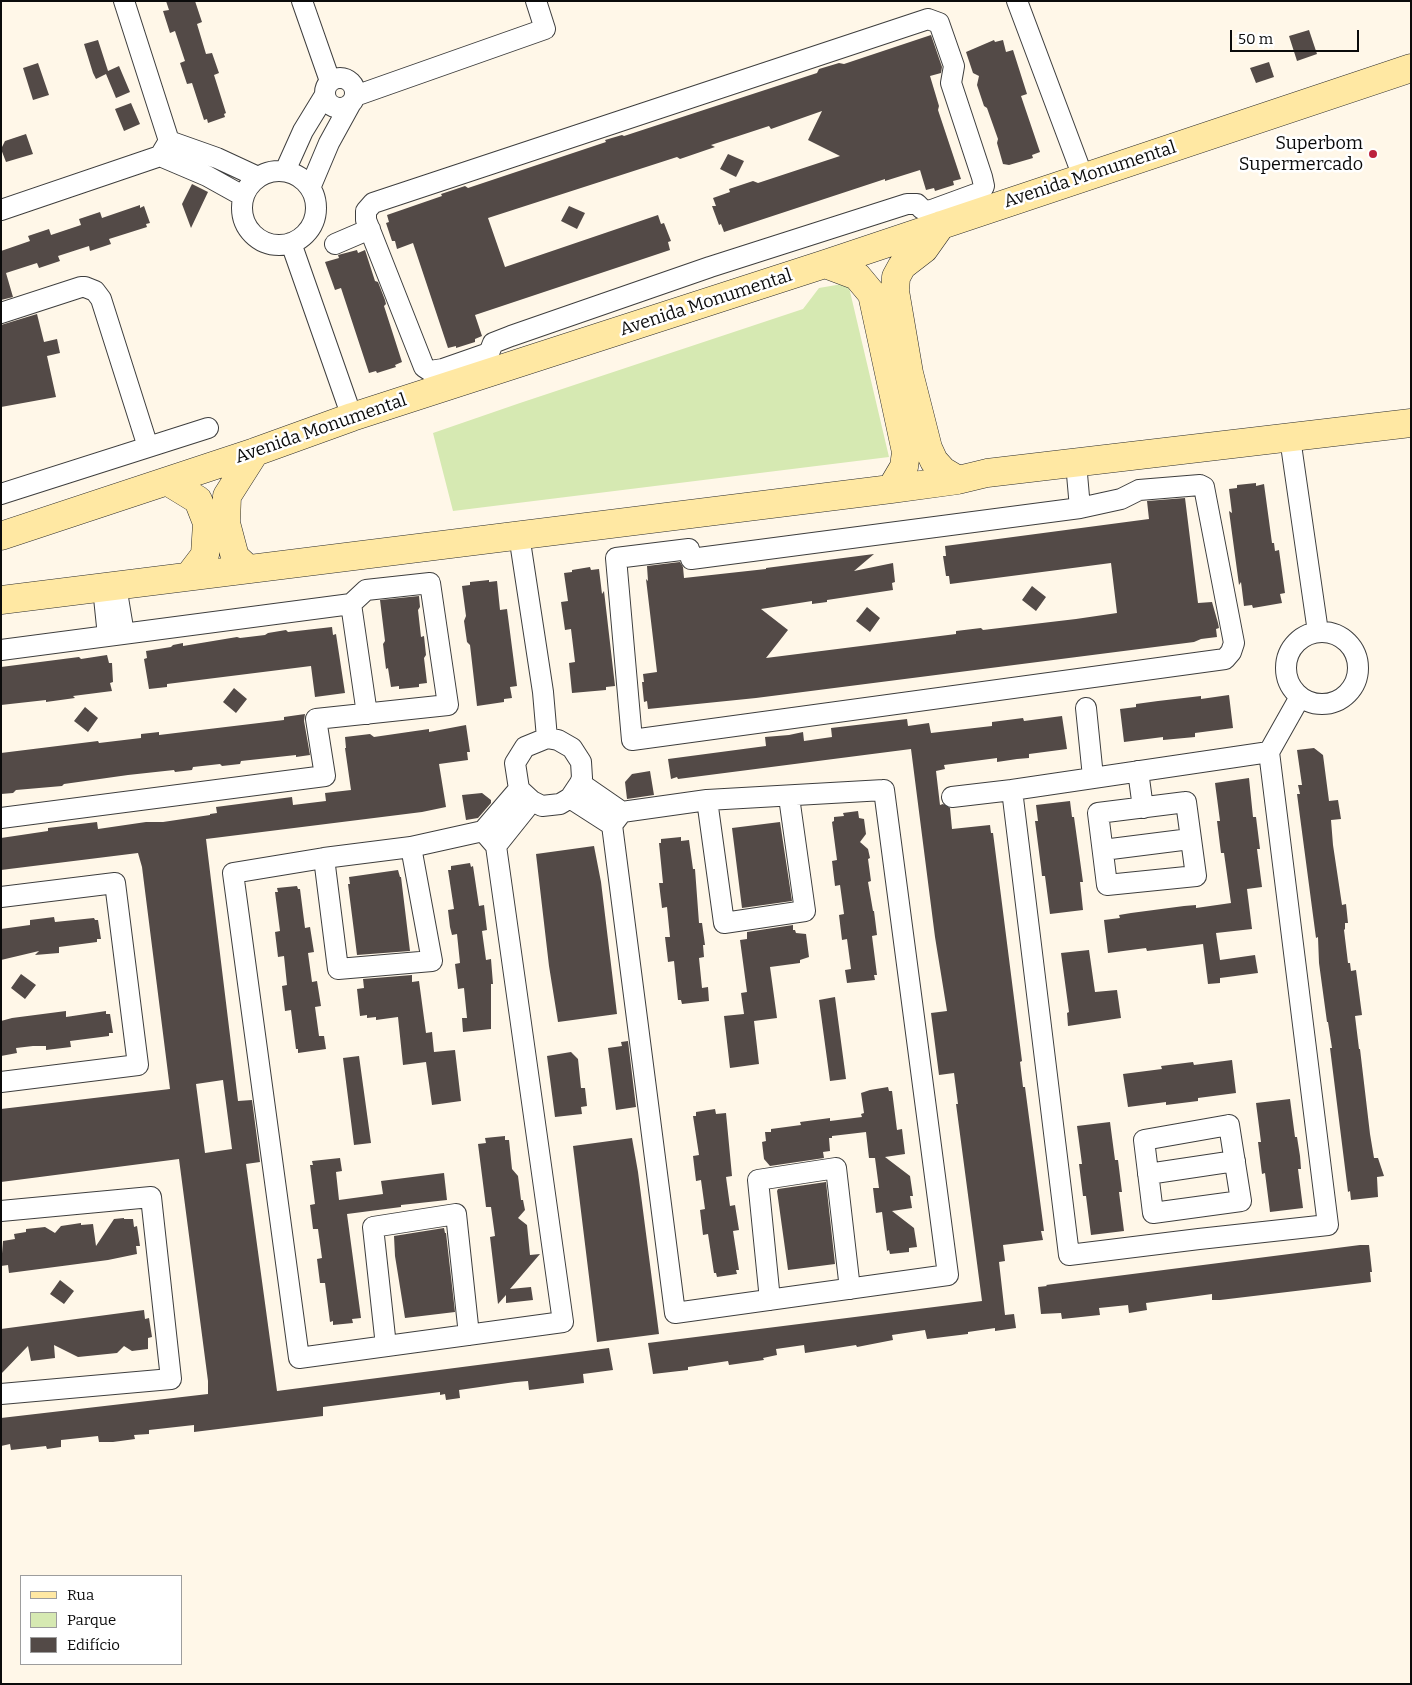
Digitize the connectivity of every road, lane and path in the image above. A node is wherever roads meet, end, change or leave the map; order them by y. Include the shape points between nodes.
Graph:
1 (124, 1) edge
2 (302, 1) edge
3 (536, 1) edge
4 (1017, 1) edge
5 (1411, 68) edge
6 (327, 88) junction
7 (353, 99) junction
8 (164, 148) junction
9 (285, 171) junction
10 (258, 177) junction
11 (1083, 177) junction
12 (310, 188) junction
13 (243, 196) junction
14 (1, 210) edge
15 (941, 226) junction
16 (370, 230) junction
17 (291, 243) junction
18 (335, 244) dead end
19 (825, 264) junction
20 (710, 267) junction
21 (681, 277) junction
22 (720, 298) junction
23 (692, 306) junction
24 (1, 313) edge
25 (352, 417) junction
26 (1411, 423) edge
27 (208, 428) dead end
28 (1290, 438) junction
29 (148, 447) junction
30 (255, 452) junction
31 (1076, 463) junction
32 (958, 480) junction
33 (167, 481) junction
34 (891, 489) junction
35 (1, 494) edge
36 (1080, 508) junction
37 (519, 534) junction
38 (1, 536) edge
39 (248, 569) junction
40 (189, 576) junction
41 (109, 587) junction
42 (1, 600) edge
43 (351, 604) junction
44 (1318, 632) junction
45 (116, 635) junction
46 (1, 650) edge
47 (1300, 697) junction
48 (1086, 708) dead end
49 (367, 714) junction
50 (547, 738) junction
51 (1269, 752) junction
52 (1138, 771) junction
53 (1093, 777) junction
54 (575, 790) junction
55 (1012, 790) junction
56 (526, 795) junction
57 (789, 797) junction
58 (952, 797) dead end
59 (707, 800) junction
60 (1143, 808) junction
61 (1, 818) edge
62 (617, 819) junction
63 (489, 838) junction
64 (1190, 839) junction
65 (411, 847) junction
66 (1103, 850) junction
67 (324, 858) junction
68 (1, 897) edge
69 (1, 1082) edge
70 (1235, 1161) junction
71 (1148, 1174) junction
72 (1194, 1207) junction
73 (1, 1211) edge
74 (1199, 1238) junction
75 (850, 1289) junction
76 (770, 1300) junction
77 (469, 1335) junction
78 (386, 1346) junction
79 (1, 1394) edge

1 - 8 street
2 - 6 street
3 - 7 street via 545,29
4 - 11 street
5 - 11 street, Avenida Monumental
6 - 7 street via 328,103 336,107 344,107
6 - 9 street
7 - 12 street
8 - 10 street via 217,158
8 - 13 street
8 - 14 street
9 - 10 street
9 - 12 street via 298,176
10 - 13 street
11 - 15 street, Avenida Monumental
12 - 17 street via 316,204 314,220 305,234
13 - 17 street via 245,223 256,237 273,245
15 - 19 street, Avenida Monumental
15 - 32 street via 924,249 902,266 894,291 909,373 928,448 943,471
16 - 18 street
16 - 20 street via 366,211 372,203 920,20 939,23 954,66 953,91 982,177 984,186 981,192 929,211 917,204 907,204
16 - 21 street via 424,367 430,371 490,353 493,343 511,336
17 - 25 street
19 - 22 street, Avenida Monumental
19 - 34 street via 857,276 872,294 906,452 904,467
20 - 21 street
20 - 22 street
21 - 23 street
22 - 23 street, Avenida Monumental
23 - 25 street, Avenida Monumental
24 - 29 street via 81,287 95,291 102,299
25 - 30 street, Avenida Monumental
26 - 28 street
27 - 29 street
28 - 31 street
28 - 44 street
29 - 35 street
30 - 33 street, Avenida Monumental
30 - 39 street via 228,496 227,505 226,523 236,557
31 - 32 street via 987,473
31 - 36 street
32 - 34 street
33 - 38 street, Avenida Monumental
33 - 40 street via 198,500 207,523 205,555
34 - 37 street
36 - 36 street via 691,559 689,549 616,558 632,740 1225,659 1234,644 1204,487 1139,490 1121,499
37 - 39 street
37 - 50 street via 544,692
39 - 40 street
40 - 41 street
41 - 42 street
41 - 45 street
43 - 45 street
43 - 49 street
43 - 49 street via 366,590 430,583 448,705
44 - 47 street via 1304,637 1287,659 1286,673 1290,686
44 - 47 street via 1335,634 1350,644 1358,660 1358,678 1349,693 1334,703 1316,704
45 - 46 street
47 - 51 street
48 - 53 street
49 - 61 street via 316,719 325,776
50 - 54 street via 572,748 581,762
50 - 56 street via 525,747 514,763
51 - 52 street
51 - 74 street via 1328,1225
52 - 53 street
52 - 60 street
53 - 55 street
54 - 56 street via 560,804 542,806
54 - 62 street
55 - 58 street
55 - 74 street via 1069,1255
56 - 63 street
57 - 59 street
57 - 59 street via 805,912 724,924
57 - 75 street via 884,790 948,1275
59 - 62 street
60 - 64 street via 1186,802
60 - 66 street via 1098,813
62 - 76 street via 675,1313
63 - 65 street
63 - 77 street via 562,1322
64 - 66 street
64 - 66 street via 1196,876 1107,885
65 - 67 street
65 - 67 street via 432,960 338,968
67 - 78 street via 233,873 299,1358
68 - 69 street via 115,883 138,1065
70 - 71 street
70 - 71 street via 1229,1125 1144,1140
70 - 72 street via 1241,1201
71 - 72 street via 1153,1213
72 - 74 street
73 - 79 street via 151,1198 171,1379
75 - 76 street
75 - 76 street via 836,1168 758,1180
77 - 78 street
77 - 78 street via 456,1214 373,1226

